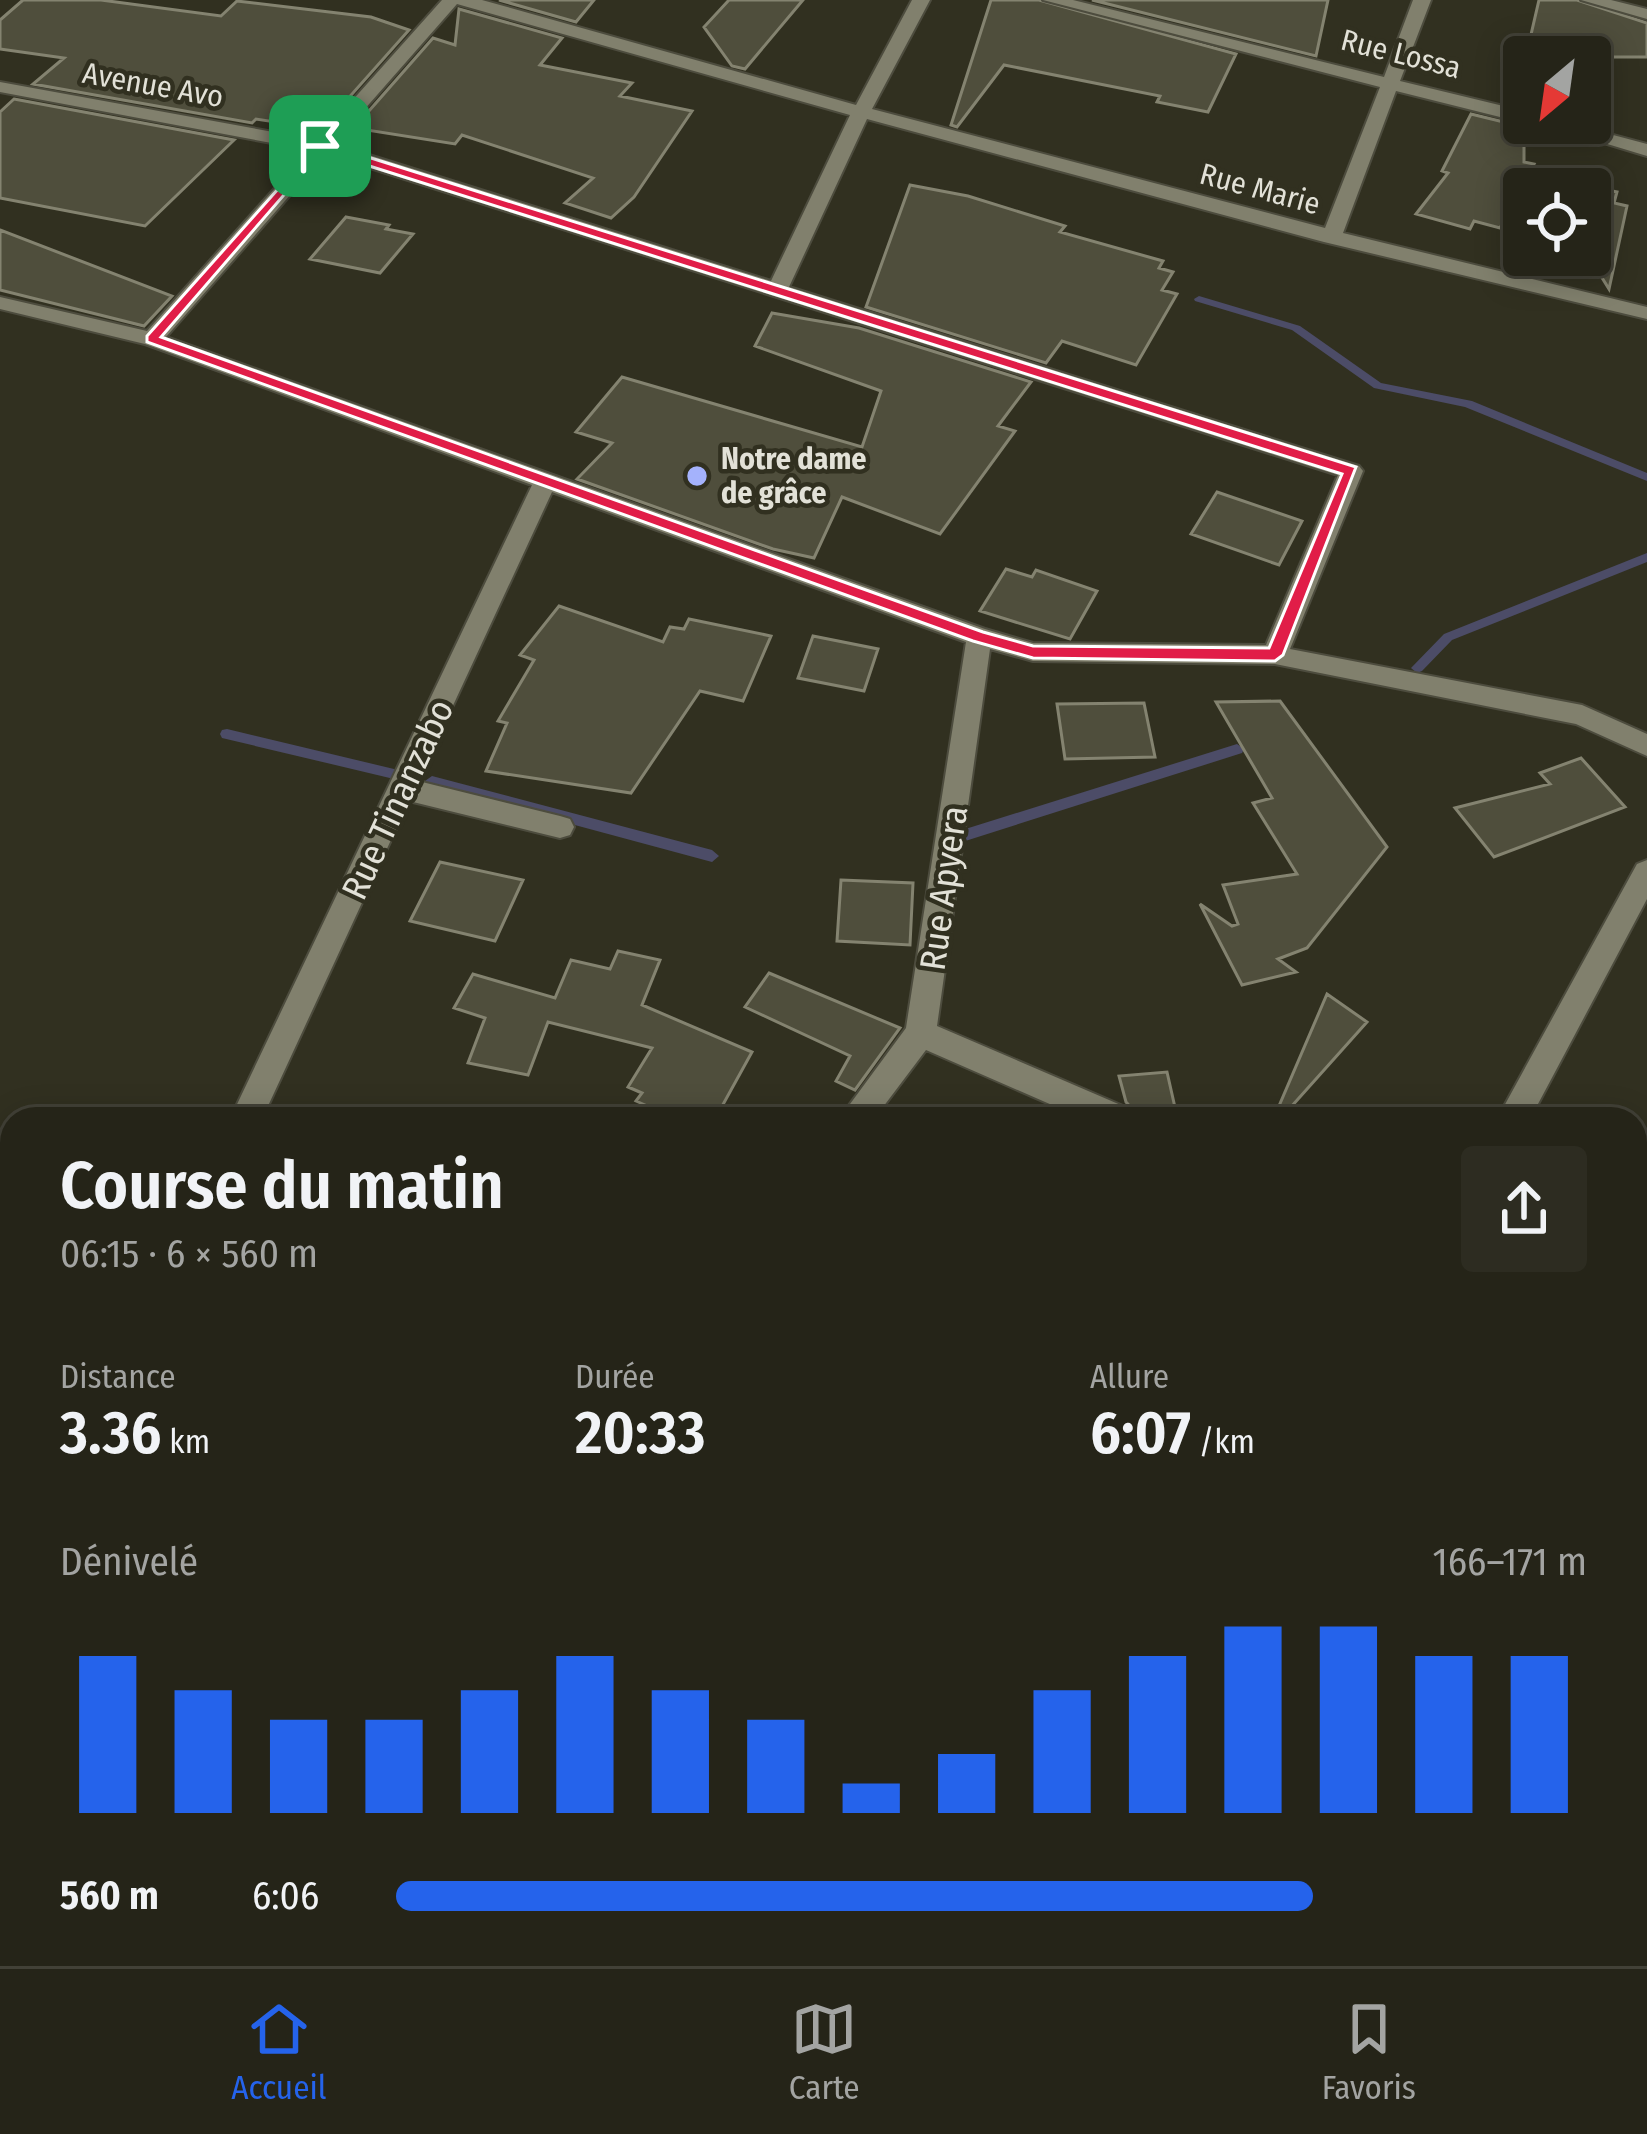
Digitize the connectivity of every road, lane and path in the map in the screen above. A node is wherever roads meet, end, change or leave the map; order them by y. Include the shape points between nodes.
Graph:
1 (452, 0) edge
2 (463, 0) edge
3 (921, 0) edge
4 (1052, 0) edge
5 (1422, 0) edge
6 (1589, 0) edge
7 (1647, 14) edge
8 (1388, 80) junction
9 (0, 87) edge
10 (1503, 111) edge
11 (860, 114) junction
12 (1611, 140) edge
13 (320, 146) junction
14 (1647, 150) edge
15 (1330, 238) junction
16 (778, 289) junction
17 (0, 303) edge
18 (1647, 313) edge
19 (152, 339) junction
20 (547, 478) junction
21 (979, 637) junction
22 (1275, 655) junction
23 (1647, 746) edge
24 (401, 788) junction
25 (560, 827) dead end
26 (1647, 872) edge
27 (920, 1033) junction
28 (252, 1107) edge
29 (865, 1107) edge
30 (1091, 1107) edge
31 (1520, 1107) edge

1 - 13 street
2 - 11 street, Rue Marie
3 - 11 street
4 - 8 street, Rue Lossa
5 - 8 street
6 - 7 street
8 - 10 street, Rue Lossa
8 - 15 street
9 - 13 street, Avenue Avo
11 - 15 street, Rue Marie
11 - 16 street
12 - 14 street
13 - 16 street, Avenue Avo
13 - 19 street
15 - 18 street, Rue Marie
16 - 22 street, Avenue Avo via 1351,471
17 - 19 street
19 - 20 street
20 - 21 street
20 - 24 street, Rue Tinanzabo
21 - 22 street via 1033,652
21 - 27 street, Rue Apyera
22 - 23 street via 1582,715
24 - 25 street
24 - 28 street, Rue Tinanzabo
26 - 31 street
27 - 29 street, Rue Apyera
27 - 30 street

